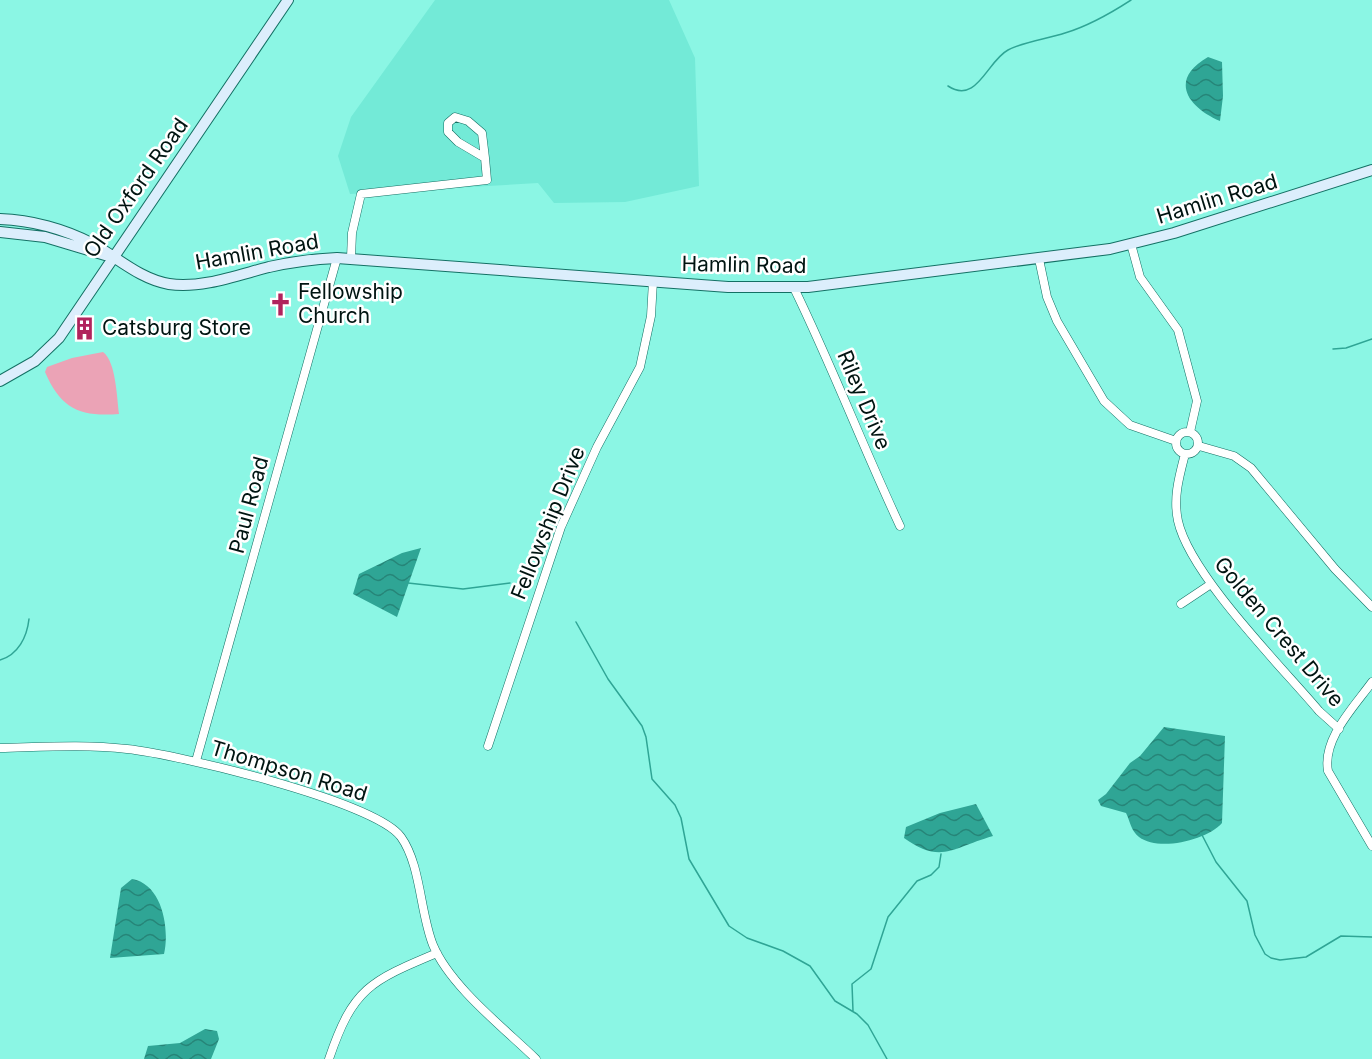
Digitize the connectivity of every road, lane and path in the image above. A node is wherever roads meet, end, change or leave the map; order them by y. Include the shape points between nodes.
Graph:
1 (288, 0) edge
2 (485, 158) junction
3 (1372, 170) edge
4 (0, 219) edge
5 (0, 232) edge
6 (1131, 244) junction
7 (111, 257) junction
8 (337, 258) junction
9 (351, 258) junction
10 (1039, 259) junction
11 (654, 281) junction
12 (794, 288) junction
13 (0, 381) edge
14 (1190, 432) junction
15 (1176, 441) junction
16 (1198, 446) junction
17 (1185, 454) junction
18 (900, 525) dead end
19 (1211, 584) junction
20 (1181, 603) dead end
21 (1372, 607) edge
22 (1372, 682) edge
23 (1339, 729) junction
24 (488, 746) dead end
25 (0, 748) edge
26 (196, 761) junction
27 (1372, 846) edge
28 (437, 953) junction
29 (329, 1059) edge
30 (536, 1059) edge

1 - 7 street, Old Oxford Road
2 - 2 street via 482,133 461,118 450,119 448,132
2 - 9 street via 487,180 361,194
3 - 6 street, Hamlin Road
4 - 7 street via 57,230 93,244
5 - 7 street via 45,237
6 - 10 street, Hamlin Road
6 - 14 street via 1140,277 1178,330 1197,401
7 - 8 street, Hamlin Road via 154,280 177,285
7 - 13 street, Old Oxford Road via 52,346
8 - 9 street, Hamlin Road
8 - 26 street, Paul Road
9 - 11 street, Hamlin Road
10 - 12 street, Hamlin Road
10 - 15 street via 1057,321 1104,401 1130,425
11 - 12 street, Hamlin Road
11 - 24 street, Fellowship Drive via 640,368 593,455 561,527
12 - 18 street, Riley Drive
14 - 15 street via 1181,433
14 - 16 street via 1197,437
15 - 17 street
16 - 17 street via 1193,453
16 - 21 street via 1234,456 1251,468
17 - 19 street, Golden Crest Drive via 1176,491 1179,524 1190,552
19 - 20 street
19 - 23 street, Golden Crest Drive via 1319,711
22 - 23 street
23 - 27 street via 1329,745 1328,771
25 - 26 street, Thompson Road via 94,746
26 - 28 street, Thompson Road via 320,796 387,823 406,845
28 - 29 street via 365,990 346,1014
28 - 30 street, Thompson Road via 462,986

